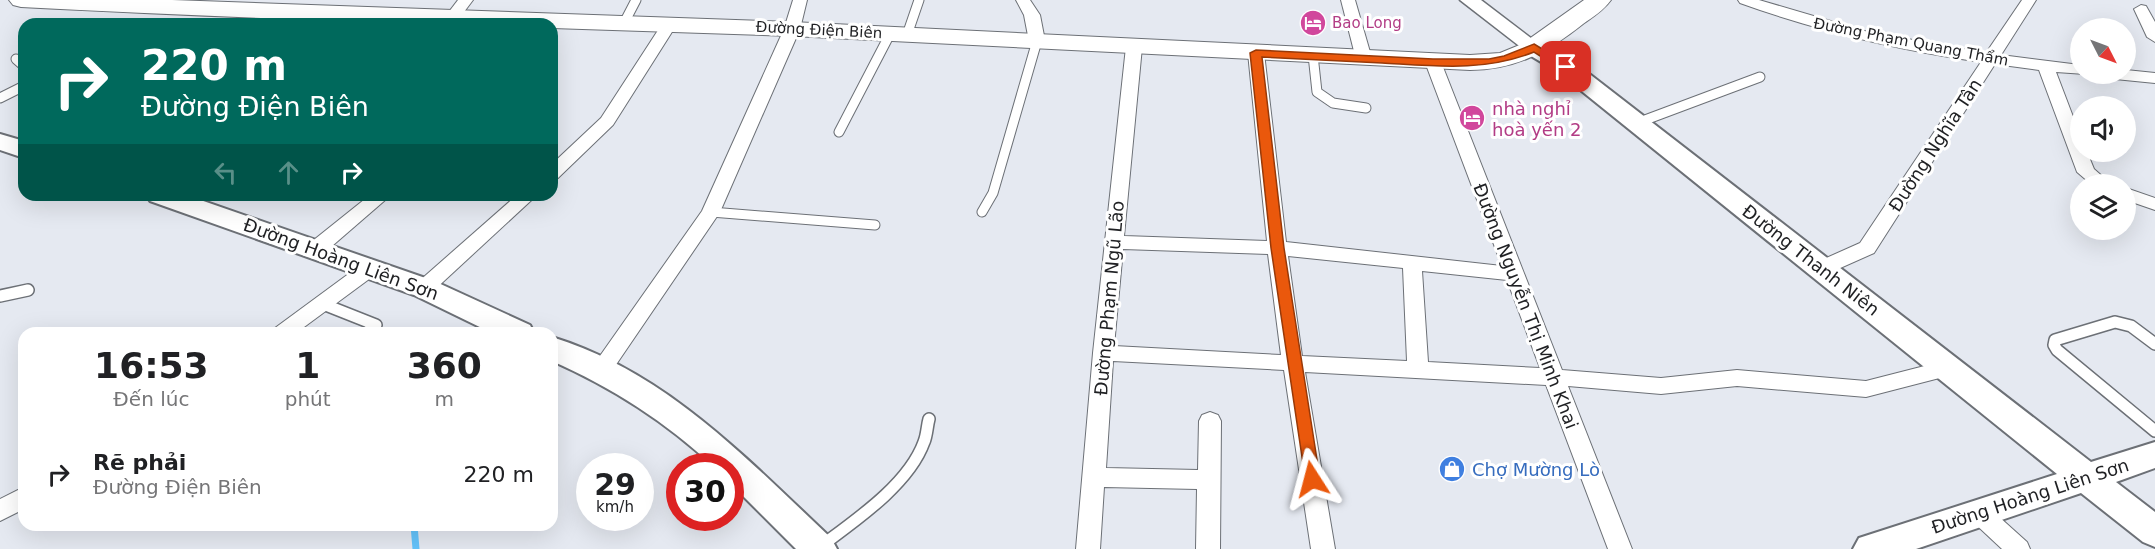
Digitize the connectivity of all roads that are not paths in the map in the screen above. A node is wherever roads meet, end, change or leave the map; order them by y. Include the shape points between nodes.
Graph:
1 (21, 0) edge
2 (636, 0) edge
3 (800, 0) edge
4 (919, 0) edge
5 (1023, 0) edge
6 (1347, 0) edge
7 (1469, 0) edge
8 (1599, 0) edge
9 (1745, 0) edge
10 (2029, 0) edge
11 (213, 4) edge
12 (460, 9) edge
13 (2141, 9) dead end
14 (495, 18) edge
15 (558, 22) edge
16 (624, 23) junction
17 (669, 24) junction
18 (792, 28) junction
19 (898, 34) junction
20 (2155, 37) edge
21 (1037, 41) junction
22 (1134, 46) junction
23 (1534, 48) junction
24 (1256, 53) junction
25 (1313, 55) junction
26 (1990, 58) junction
27 (1364, 59) junction
28 (1433, 62) junction
29 (2046, 66) junction
30 (2070, 69) edge
31 (2136, 76) edge
32 (1760, 77) dead end
33 (2155, 78) edge
34 (18, 89) edge
35 (0, 98) edge
36 (1366, 108) dead end
37 (1637, 123) junction
38 (839, 132) dead end
39 (0, 142) edge
40 (18, 148) edge
41 (558, 168) edge
42 (2089, 174) edge
43 (2136, 197) edge
44 (177, 201) edge
45 (375, 201) edge
46 (521, 201) edge
47 (2155, 204) edge
48 (711, 212) junction
49 (982, 212) dead end
50 (875, 225) dead end
51 (1114, 242) junction
52 (317, 248) junction
53 (1277, 248) junction
54 (1412, 263) junction
55 (1822, 268) junction
56 (369, 269) junction
57 (1515, 274) junction
58 (424, 288) junction
59 (28, 290) dead end
60 (0, 296) edge
61 (323, 304) junction
62 (290, 327) edge
63 (374, 327) edge
64 (506, 327) edge
65 (2155, 344) edge
66 (558, 351) edge
67 (1103, 353) junction
68 (1293, 363) junction
69 (1948, 368) junction
70 (602, 369) junction
71 (1418, 370) junction
72 (1554, 377) junction
73 (929, 420) dead end
74 (1210, 421) dead end
75 (2155, 431) edge
76 (2155, 455) edge
77 (1094, 477) junction
78 (2084, 477) junction
79 (1209, 480) junction
80 (18, 500) edge
81 (0, 511) edge
82 (1979, 513) junction
83 (2155, 532) edge
84 (818, 548) edge
85 (1088, 549) edge
86 (1208, 549) edge
87 (1323, 549) edge
88 (1620, 549) edge
89 (1871, 549) edge
90 (2018, 549) edge

1 - 11 main road, Đường Điện Biên
2 - 16 lane
3 - 18 street
4 - 19 lane
5 - 21 street via 1032,15
6 - 27 street
7 - 23 street
8 - 23 main road, Đường Điện Biên
9 - 26 street, Đường Phạm Quang Thẩm via 1840,31
10 - 26 street, Đường Nghĩa Tân
11 - 12 main road, Đường Điện Biên
12 - 14 main road, Đường Điện Biên
13 - 20 street
15 - 16 main road, Đường Điện Biên
16 - 17 main road, Đường Điện Biên
17 - 18 main road, Đường Điện Biên
17 - 41 street via 608,121
18 - 19 main road, Đường Điện Biên
18 - 48 street
19 - 21 main road, Đường Điện Biên
19 - 38 lane
21 - 22 main road, Đường Điện Biên
21 - 49 lane via 993,193
22 - 24 main road, Đường Điện Biên
22 - 51 street, Đường Phạm Ngũ Lão
23 - 28 main road, Đường Điện Biên via 1489,62
23 - 37 main road, Đường Thanh Niên via 1566,67
24 - 25 main road, Đường Điện Biên
24 - 53 street
25 - 27 main road, Đường Điện Biên
25 - 36 lane via 1317,92 1333,104
26 - 29 street, Đường Phạm Quang Thẩm
26 - 55 street, Đường Nghĩa Tân via 1874,240 1867,248
27 - 28 main road, Đường Điện Biên
28 - 57 street, Đường Nguyễn Thị Minh Khai
29 - 30 street, Đường Phạm Quang Thẩm
29 - 42 street
31 - 33 street
32 - 37 lane
34 - 35 lane
37 - 55 main road, Đường Thanh Niên
39 - 40 main road
43 - 47 street
44 - 52 main road, Đường Hoàng Liên Sơn
45 - 52 street
46 - 58 street
48 - 50 lane
48 - 70 street
51 - 53 street
51 - 67 street, Đường Phạm Ngũ Lão
52 - 56 main road, Đường Hoàng Liên Sơn
53 - 54 street
53 - 68 street
54 - 57 street
54 - 71 street
55 - 69 main road, Đường Thanh Niên
56 - 58 main road, Đường Hoàng Liên Sơn
56 - 61 street
57 - 72 street, Đường Nguyễn Thị Minh Khai
58 - 64 main road, Đường Hoàng Liên Sơn
59 - 60 lane
61 - 62 street
61 - 63 lane via 376,325
65 - 75 lane via 2131,326 2115,322 2055,340 2054,345
66 - 70 main road
67 - 68 street
67 - 77 street, Đường Phạm Ngũ Lão
68 - 71 street
68 - 87 street
69 - 72 street via 1866,389 1737,378 1661,386
69 - 78 main road, Đường Thanh Niên
70 - 84 main road via 665,408 713,446
71 - 72 street
72 - 88 street, Đường Nguyễn Thị Minh Khai
73 - 84 lane via 923,444 910,466 885,494
74 - 79 street
76 - 78 main road, Đường Hoàng Liên Sơn
77 - 79 street
77 - 85 street, Đường Phạm Ngũ Lão
78 - 82 main road, Đường Hoàng Liên Sơn
78 - 83 main road, Đường Thanh Niên
79 - 86 street
80 - 81 street
82 - 89 main road, Đường Hoàng Liên Sơn
82 - 90 street

